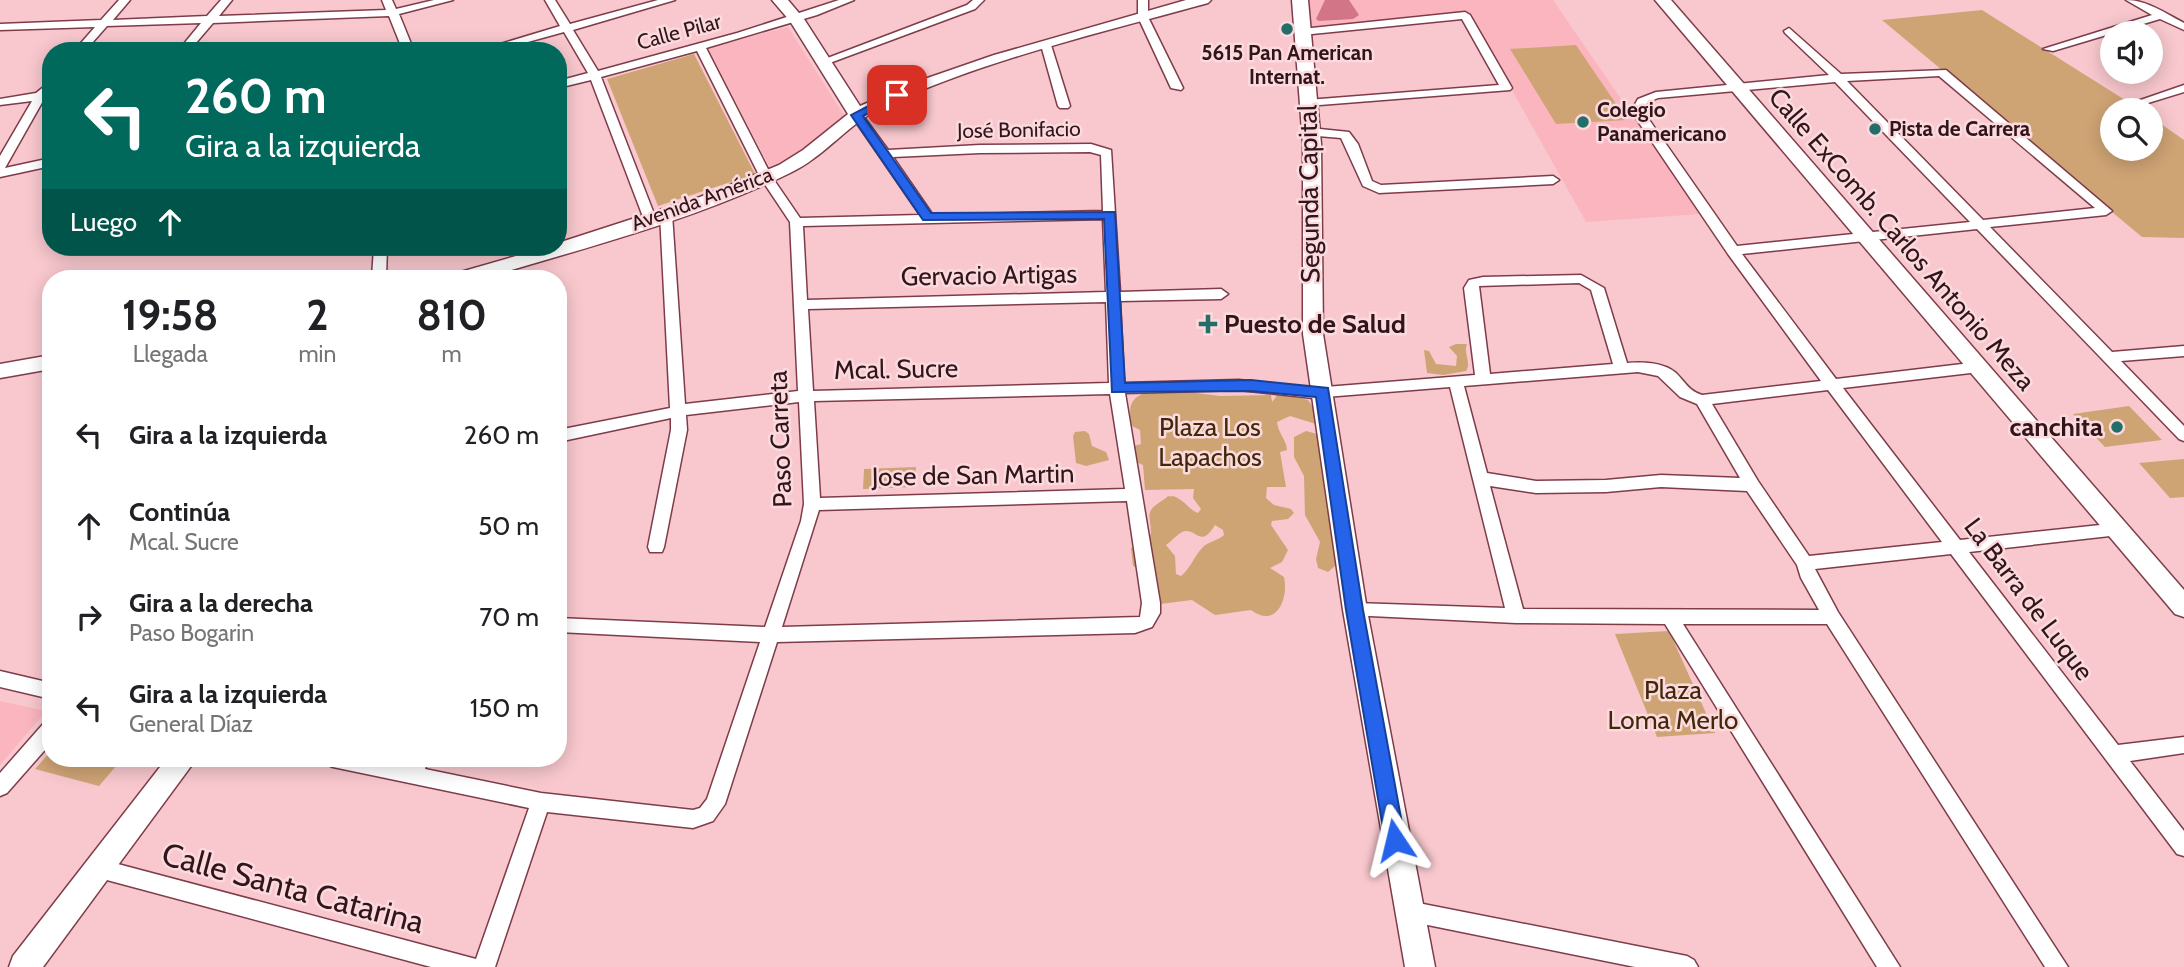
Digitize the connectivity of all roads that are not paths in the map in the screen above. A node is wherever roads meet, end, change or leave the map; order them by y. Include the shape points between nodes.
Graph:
1 (125, 0) edge
2 (227, 0) edge
3 (387, 0) edge
4 (448, 0) edge
5 (550, 0) edge
6 (666, 0) edge
7 (780, 0) edge
8 (849, 0) edge
9 (957, 0) edge
10 (1203, 0) edge
11 (1300, 0) edge
12 (1663, 0) edge
13 (2131, 0) edge
14 (976, 3) edge
15 (1143, 8) edge
16 (391, 13) junction
17 (2162, 15) junction
18 (211, 18) junction
19 (796, 19) junction
20 (104, 22) junction
21 (566, 26) junction
22 (0, 27) edge
23 (2184, 27) edge
24 (1789, 31) dead end
25 (1302, 32) junction
26 (87, 42) edge
27 (191, 42) edge
28 (405, 42) edge
29 (512, 42) edge
30 (1045, 45) junction
31 (700, 47) junction
32 (2049, 49) dead end
33 (823, 62) junction
34 (595, 75) junction
35 (1838, 78) junction
36 (567, 83) edge
37 (1177, 88) dead end
38 (1736, 88) junction
39 (2184, 88) edge
40 (42, 95) edge
41 (2153, 98) edge
42 (42, 100) edge
43 (0, 102) edge
44 (1307, 103) junction
45 (1065, 106) dead end
46 (857, 115) junction
47 (1310, 132) junction
48 (884, 154) junction
49 (42, 163) edge
50 (0, 170) edge
51 (766, 177) junction
52 (1553, 180) dead end
53 (1110, 215) junction
54 (658, 217) junction
55 (928, 217) junction
56 (796, 222) junction
57 (1979, 225) junction
58 (1866, 239) junction
59 (567, 242) edge
60 (1733, 251) junction
61 (522, 256) edge
62 (485, 270) edge
63 (1221, 294) dead end
64 (1114, 297) junction
65 (801, 304) junction
66 (2184, 351) edge
67 (2108, 357) junction
68 (42, 364) edge
69 (1979, 367) junction
70 (1621, 368) junction
71 (0, 371) edge
72 (1483, 378) junction
73 (1457, 382) junction
74 (1831, 383) junction
75 (1118, 388) junction
76 (1323, 392) junction
77 (806, 396) junction
78 (1702, 400) junction
79 (678, 411) junction
80 (567, 434) edge
81 (2184, 435) edge
82 (1481, 478) junction
83 (1752, 485) junction
84 (1134, 495) junction
85 (812, 504) junction
86 (2119, 529) junction
87 (656, 547) dead end
88 (1956, 548) junction
89 (1805, 563) junction
90 (2184, 607) edge
91 (1355, 610) junction
92 (1516, 615) junction
93 (1669, 616) junction
94 (1832, 617) junction
95 (567, 625) edge
96 (772, 635) junction
97 (0, 679) edge
98 (42, 689) edge
99 (42, 739) edge
100 (2184, 745) edge
101 (2115, 754) junction
102 (176, 767) edge
103 (416, 767) edge
104 (0, 787) edge
105 (541, 802) junction
106 (2184, 848) edge
107 (99, 869) junction
108 (1408, 911) junction
109 (1656, 964) edge
110 (24, 967) edge
111 (471, 967) edge
112 (484, 967) edge
113 (1420, 967) edge
114 (1687, 967) edge
115 (1889, 967) edge
116 (2057, 967) edge

1 - 20 street
2 - 18 street
3 - 16 street
4 - 16 street
5 - 21 street
6 - 21 street
7 - 19 street
8 - 19 street, Calle Pilar
9 - 14 street
10 - 15 main road, Avenida América
11 - 25 street, Segunda Capital
12 - 38 street, Calle ExComb. Carlos Antonio Meza
13 - 17 street
14 - 33 street
15 - 30 main road, Avenida América
15 - 37 street
16 - 18 street
16 - 28 street
17 - 23 street
17 - 32 street
18 - 20 street
18 - 27 street
19 - 31 street, Calle Pilar
19 - 33 street
20 - 22 street
20 - 26 street
21 - 29 street
21 - 34 street
24 - 35 street
25 - 44 street, Segunda Capital
25 - 44 street via 1465,15 1506,88
30 - 45 street
30 - 46 main road, Avenida América via 897,95
31 - 34 street, Calle Pilar
31 - 51 street
33 - 46 street
34 - 36 street, Calle Pilar
34 - 54 street
35 - 38 street
35 - 57 street
35 - 57 street via 1942,72 2106,211
38 - 58 street, Calle ExComb. Carlos Antonio Meza
38 - 60 street, La Barra de Luque via 1651,96 1637,111
39 - 41 street
40 - 43 street
42 - 50 street
44 - 47 street, Segunda Capital
46 - 48 street
46 - 51 street, Avenida América via 790,166
47 - 52 street via 1339,133 1350,139 1363,177 1379,189
47 - 76 street, Segunda Capital via 1311,311
48 - 53 street, José Bonifacio via 980,149 1104,151
48 - 55 street
49 - 50 street
51 - 54 street, Avenida América
51 - 56 street
53 - 55 street
53 - 64 street
54 - 59 street, Avenida América
54 - 79 street
55 - 56 street
56 - 65 street, Paso Carreta
57 - 58 street
57 - 67 street
58 - 60 street
58 - 69 street, Calle ExComb. Carlos Antonio Meza
60 - 74 street, La Barra de Luque
61 - 62 street, Avenida América
63 - 64 street, Gervacio Artigas
64 - 65 street, Gervacio Artigas
64 - 75 street
65 - 77 street, Paso Carreta
66 - 67 street
67 - 81 street
68 - 71 street
69 - 74 street
69 - 86 street, Calle ExComb. Carlos Antonio Meza
70 - 72 street, Mcal. Sucre
70 - 72 street via 1597,288 1591,282 1483,281 1471,289
70 - 78 street, Mcal. Sucre via 1660,368 1671,374 1688,396
72 - 73 street, Mcal. Sucre
73 - 76 street, Mcal. Sucre
73 - 82 street
74 - 78 street
74 - 88 street, La Barra de Luque
75 - 76 street, Mcal. Sucre via 1238,385
75 - 77 street, Mcal. Sucre
75 - 84 street
76 - 91 street, Segunda Capital
77 - 79 street, Mcal. Sucre
77 - 85 street, Paso Carreta
78 - 83 street
79 - 80 street, Mcal. Sucre
79 - 87 street via 679,429
82 - 83 street via 1536,486 1661,481
82 - 92 street
83 - 89 street
84 - 85 street, Jose de San Martin
84 - 96 street via 1151,603 1146,622 1135,626
85 - 96 street, Paso Carreta
86 - 88 street
86 - 90 street, Calle ExComb. Carlos Antonio Meza
88 - 89 street
88 - 101 street, La Barra de Luque
89 - 94 street
91 - 92 street
91 - 108 street, Segunda Capital
92 - 93 street
93 - 94 street
93 - 115 street
94 - 116 street
95 - 96 street
96 - 105 street, Paso Carreta via 720,792 706,814 681,819
97 - 98 street
99 - 104 street
100 - 101 street
101 - 106 street, La Barra de Luque
102 - 107 street
103 - 105 street
105 - 112 street
107 - 110 street
107 - 111 street, Calle Santa Catarina
108 - 109 street
108 - 113 street, Segunda Capital
109 - 114 street

